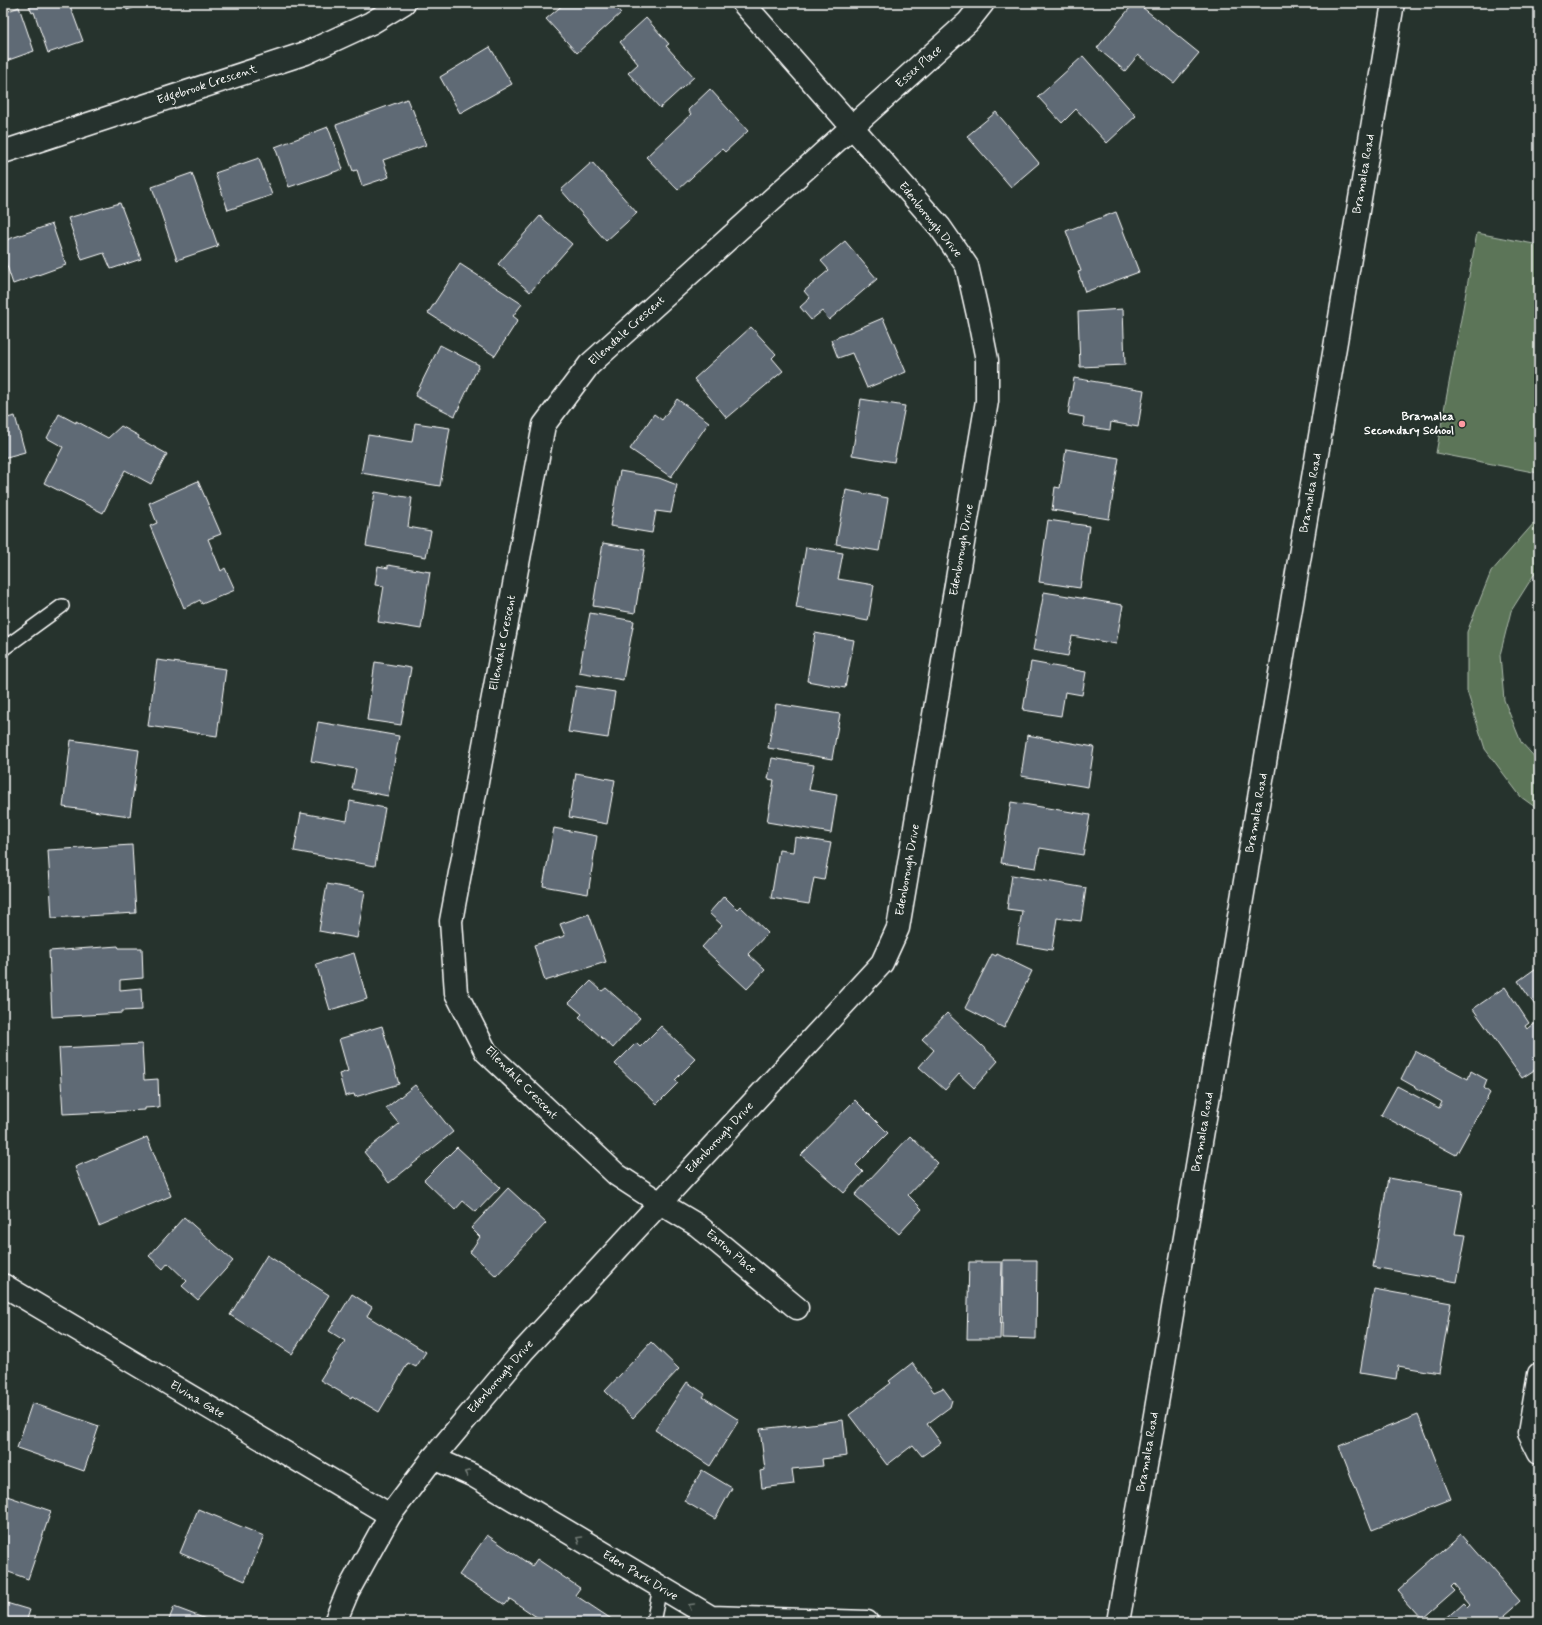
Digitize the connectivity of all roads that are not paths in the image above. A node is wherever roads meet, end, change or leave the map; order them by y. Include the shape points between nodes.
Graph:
1 (404, 3) edge
2 (743, 3) edge
3 (983, 3) edge
4 (1393, 3) edge
5 (852, 128) junction
6 (3, 152) edge
7 (62, 606) dead end
8 (3, 649) edge
9 (660, 1203) junction
10 (3, 1285) edge
11 (797, 1308) dead end
12 (1539, 1374) edge
13 (1539, 1453) edge
14 (432, 1458) junction
15 (390, 1515) junction
16 (660, 1588) junction
17 (334, 1622) edge
18 (653, 1622) edge
19 (867, 1622) edge
20 (1118, 1622) edge

1 - 6 street, Edgebrook Crescent via 371,23 306,53
2 - 5 street, Edenborough Drive
3 - 5 street, Essex Place via 968,22
4 - 20 street, Bramalea Road
5 - 9 street, Edenborough Drive via 940,227 967,266 987,360 987,401 898,928 882,963
5 - 9 street, Ellendale Crescent via 589,365 544,425 451,921 456,993 486,1052 617,1174
7 - 8 lane
9 - 11 street, Easton Place via 697,1225
9 - 14 street, Edenborough Drive via 524,1350
10 - 15 street, Elvina Gate
12 - 13 street via 1529,1433
14 - 15 street, Edenborough Drive
16 -> 14 street, Eden Park Drive via 474,1476
15 - 17 street, Edenborough Drive
16 - 18 lane
19 -> 16 street, Eden Park Drive via 711,1617

